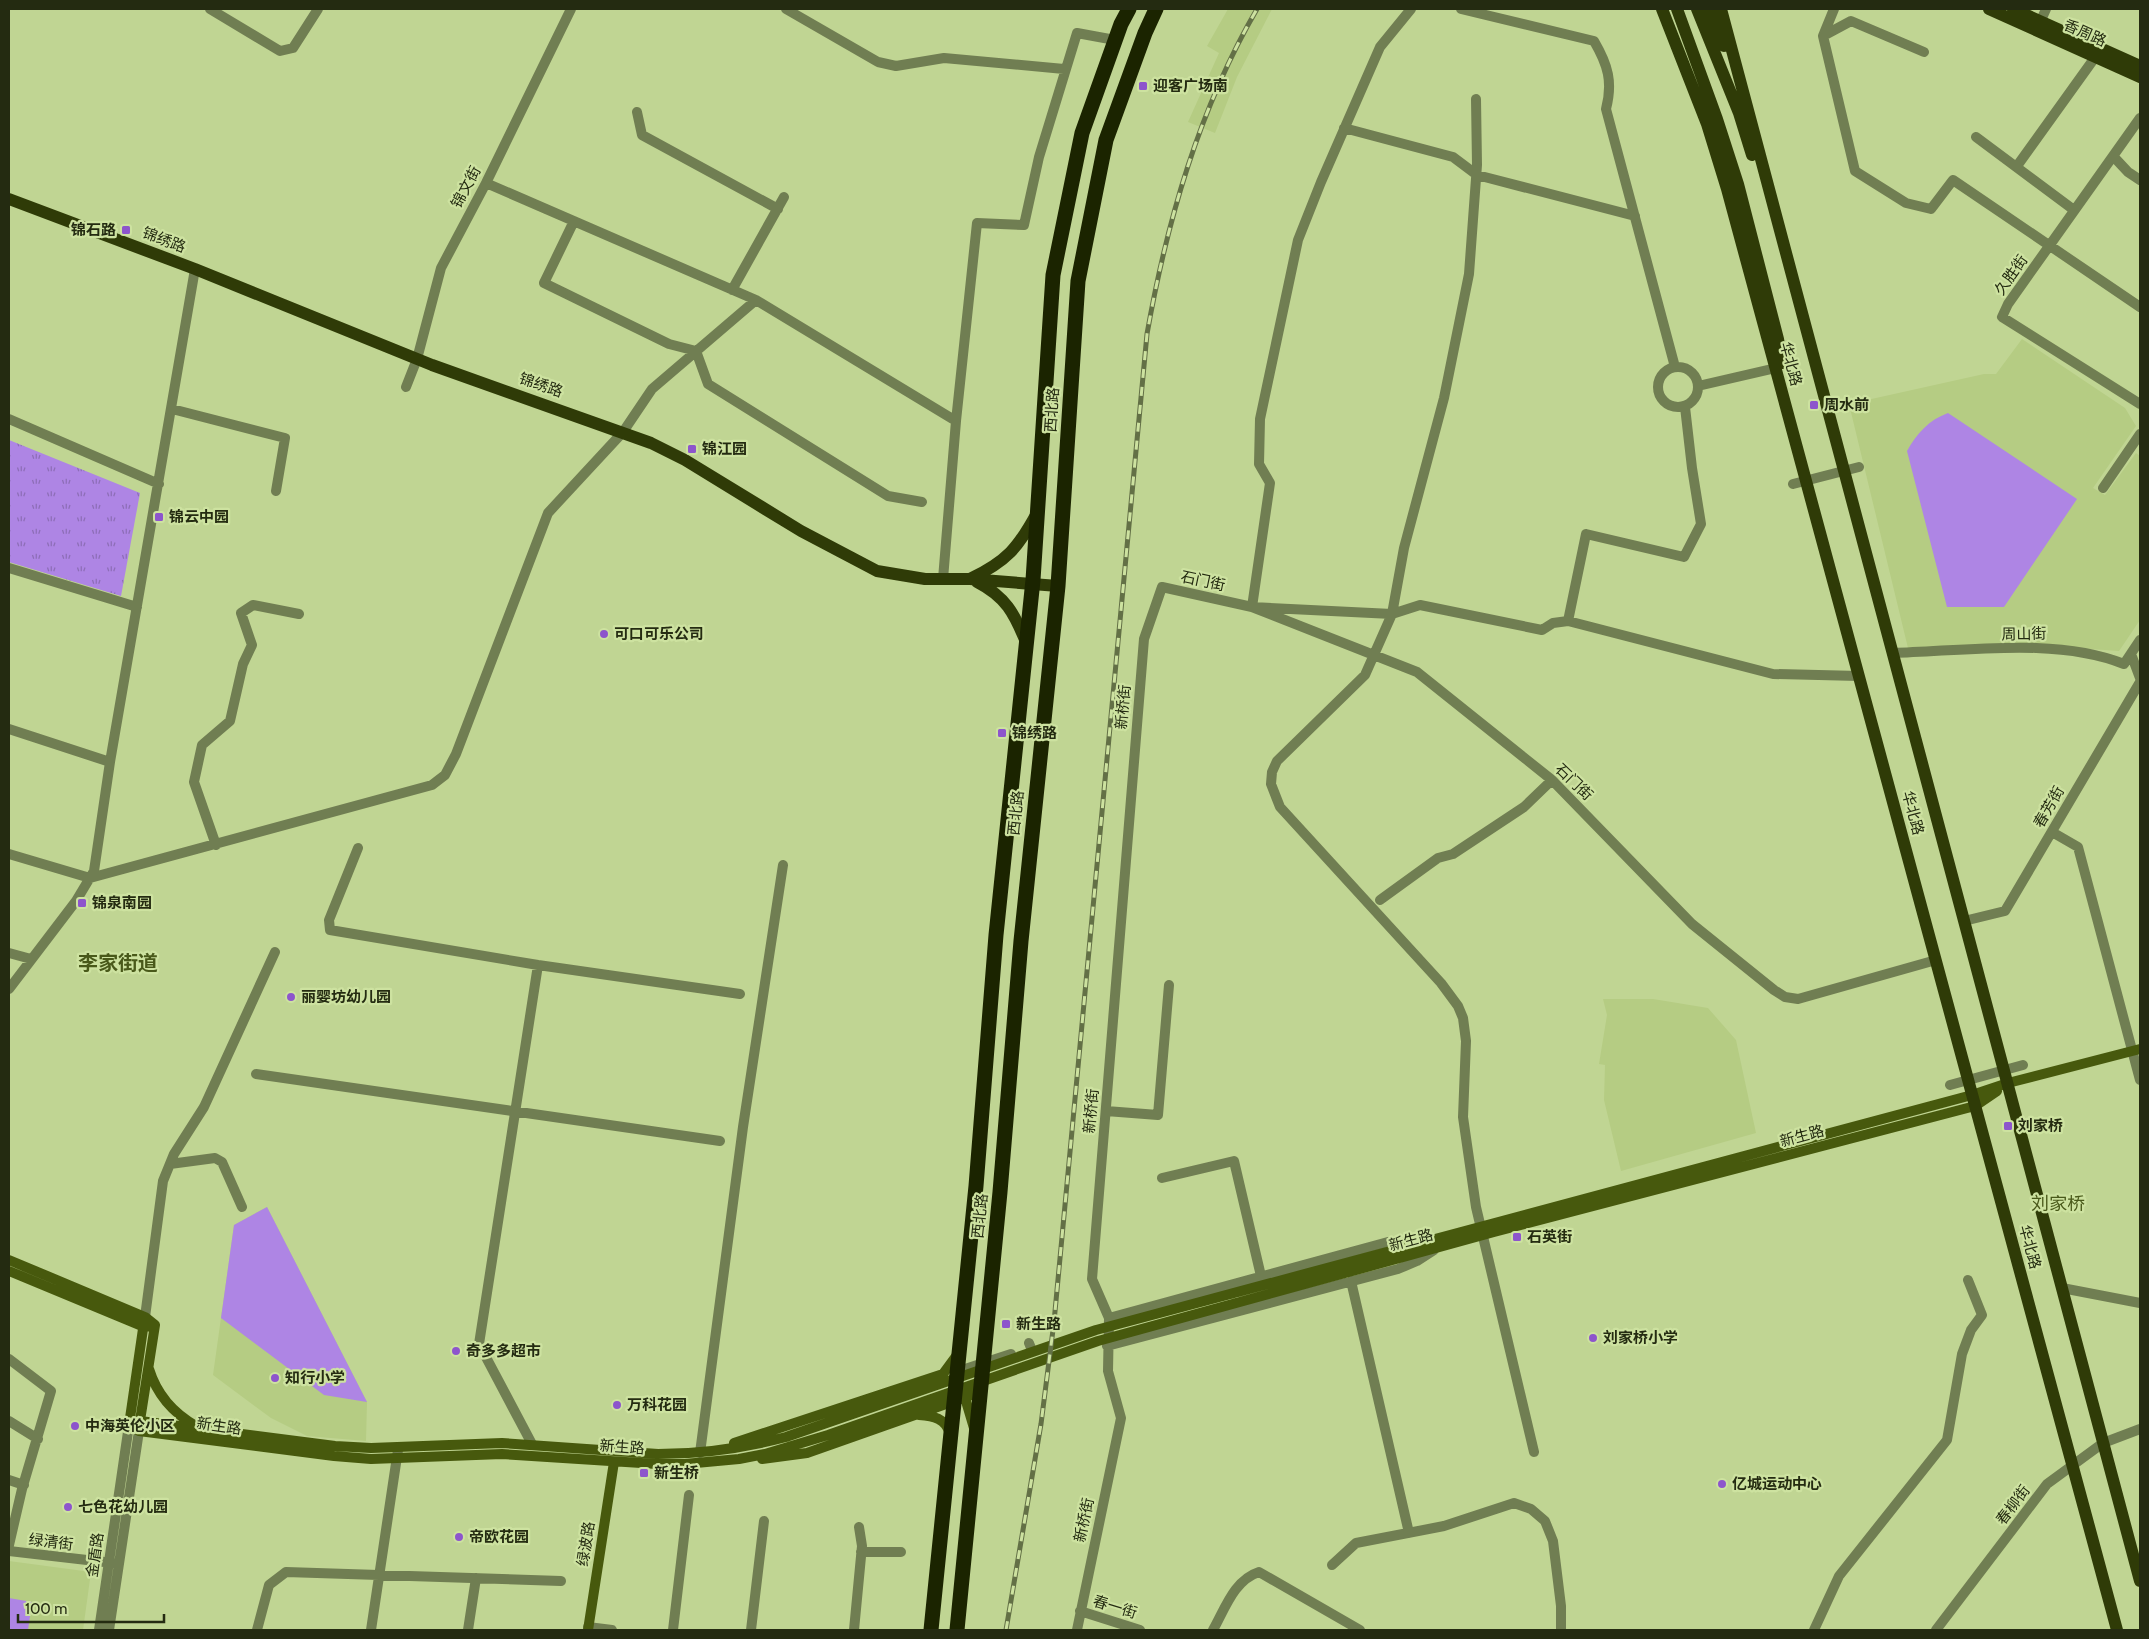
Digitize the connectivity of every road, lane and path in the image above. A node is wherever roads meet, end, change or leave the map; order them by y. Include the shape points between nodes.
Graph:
1 (210, 9) edge
2 (318, 9) edge
3 (571, 9) edge
4 (786, 9) edge
5 (1129, 9) edge
6 (1156, 9) edge
7 (1164, 9) edge
8 (1411, 9) edge
9 (1461, 9) edge
10 (1662, 9) edge
11 (1677, 9) edge
12 (1721, 9) edge
13 (1834, 9) edge
14 (1989, 9) edge
15 (2013, 9) edge
16 (1702, 11) edge
17 (2041, 20) edge
18 (1145, 33) junction
19 (1822, 36) junction
20 (1115, 40) junction
21 (1924, 52) dead end
22 (2096, 56) junction
23 (2140, 66) edge
24 (1064, 69) junction
25 (2140, 78) edge
26 (1476, 99) dead end
27 (1746, 102) junction
28 (637, 112) dead end
29 (2140, 118) edge
30 (1344, 128) junction
31 (1976, 137) dead end
32 (2113, 156) junction
33 (2017, 166) junction
34 (1477, 175) junction
35 (2140, 180) edge
36 (486, 183) junction
37 (784, 197) dead end
38 (9, 199) edge
39 (778, 209) junction
40 (2074, 210) junction
41 (1635, 216) junction
42 (574, 221) junction
43 (2050, 245) junction
44 (195, 269) junction
45 (732, 290) junction
46 (756, 300) junction
47 (2140, 307) edge
48 (696, 351) junction
49 (417, 359) junction
50 (1675, 367) junction
51 (1776, 368) junction
52 (1818, 372) junction
53 (406, 386) dead end
54 (1698, 386) junction
55 (2140, 404) edge
56 (1685, 406) junction
57 (1787, 408) junction
58 (172, 409) junction
59 (9, 419) edge
60 (956, 421) junction
61 (623, 432) junction
62 (2140, 434) edge
63 (1859, 467) dead end
64 (159, 484) junction
65 (1793, 484) dead end
66 (2103, 488) dead end
67 (276, 491) dead end
68 (922, 502) dead end
69 (1038, 511) junction
70 (9, 568) edge
71 (943, 579) junction
72 (970, 579) junction
73 (1033, 584) junction
74 (1058, 586) junction
75 (1162, 587) joint
76 (137, 607) junction
77 (1252, 607) junction
78 (299, 614) dead end
79 (1392, 614) junction
80 (1568, 621) junction
81 (2140, 640) edge
82 (1026, 642) junction
83 (1893, 653) junction
84 (2131, 654) junction
85 (1375, 655) junction
86 (1859, 676) junction
87 (2140, 680) edge
88 (9, 729) edge
89 (110, 762) junction
90 (1552, 780) junction
91 (2052, 832) junction
92 (216, 845) junction
93 (358, 848) dead end
94 (9, 854) edge
95 (783, 865) dead end
96 (90, 878) junction
97 (1380, 900) dead end
98 (1964, 921) junction
99 (275, 952) dead end
100 (9, 953) edge
101 (31, 960) junction
102 (1936, 960) junction
103 (538, 965) junction
104 (1169, 985) dead end
105 (9, 989) edge
106 (740, 994) dead end
107 (2136, 1050) edge
108 (2023, 1065) dead end
109 (256, 1074) dead end
110 (2140, 1080) edge
111 (2008, 1083) junction
112 (1950, 1085) dead end
113 (1974, 1100) junction
114 (515, 1110) junction
115 (1106, 1112) junction
116 (720, 1141) dead end
117 (170, 1164) junction
118 (1162, 1178) dead end
119 (242, 1207) dead end
120 (1482, 1231) junction
121 (1435, 1244) junction
122 (9, 1260) edge
123 (9, 1271) edge
124 (1261, 1276) junction
125 (1968, 1280) dead end
126 (1351, 1281) junction
127 (2062, 1288) junction
128 (1235, 1298) junction
129 (2140, 1303) edge
130 (1110, 1318) junction
131 (144, 1322) junction
132 (1081, 1332) dead end
133 (1107, 1346) junction
134 (960, 1348) junction
135 (9, 1359) edge
136 (148, 1366) junction
137 (942, 1374) junction
138 (959, 1375) junction
139 (967, 1397) junction
140 (913, 1415) junction
141 (9, 1421) edge
142 (129, 1425) junction
143 (140, 1426) junction
144 (201, 1429) junction
145 (2140, 1429) edge
146 (951, 1438) junction
147 (38, 1439) junction
148 (2103, 1443) junction
149 (532, 1444) junction
150 (398, 1447) junction
151 (1534, 1452) dead end
152 (700, 1453) junction
153 (396, 1458) junction
154 (738, 1459) junction
155 (614, 1462) junction
156 (2072, 1465) junction
157 (9, 1480) edge
158 (24, 1485) junction
159 (689, 1495) dead end
160 (764, 1521) dead end
161 (859, 1527) dead end
162 (1408, 1533) junction
163 (9, 1545) edge
164 (9, 1550) edge
165 (861, 1552) junction
166 (901, 1552) dead end
167 (114, 1563) junction
168 (1332, 1565) dead end
169 (380, 1575) junction
170 (476, 1578) junction
171 (561, 1581) dead end
172 (2140, 1581) edge
173 (1080, 1612) junction
174 (1344, 1626) edge
175 (588, 1628) edge
176 (99, 1630) edge
177 (109, 1630) edge
178 (257, 1630) edge
179 (371, 1630) edge
180 (468, 1630) edge
181 (612, 1630) edge
182 (672, 1630) edge
183 (751, 1630) edge
184 (854, 1630) edge
185 (931, 1630) edge
186 (957, 1630) edge
187 (1077, 1630) edge
188 (1140, 1630) edge
189 (1213, 1630) edge
190 (1360, 1630) edge
191 (1561, 1630) edge
192 (1814, 1630) edge
193 (1936, 1630) edge
194 (2117, 1630) edge

1 - 2 street via 280,52 293,48
3 - 36 street, 锦文街
4 - 24 street via 878,62 896,66 944,58
5 - 20 highway, 西北路
6 - 18 highway, 西北路
7 - 18 highway
8 - 30 street via 1380,47
9 - 41 street via 1594,41 1605,60 1611,90 1606,109
10 - 51 main road, 华北路 via 1707,124
11 - 57 main road via 1738,184 1778,338
12 - 27 main road, 华北路
13 - 19 street
14 - 17 main road, 香周路
15 - 17 main road, 香周路
16 - 27 main road
16 - 52 main road via 1739,113 1796,323
17 - 22 main road, 香周路
17 - 23 main road, 香周路
18 - 74 highway, 西北路 via 1106,140 1078,282
19 - 21 street via 1852,21
19 - 43 street via 1855,171 1906,203 1931,209 1953,180
20 - 24 street via 1077,33
20 - 69 highway, 西北路 via 1082,133 1053,275
22 - 25 main road, 香周路
22 - 33 street
24 - 60 street via 1024,224 977,222
26 - 34 street
27 - 52 main road, 华北路
28 - 39 street via 642,135
29 - 32 street, 久胜街
30 - 34 street via 1453,157
30 - 77 street via 1298,240 1260,419 1259,464 1270,484
31 - 33 street
32 - 35 street
32 - 40 street, 久胜街
33 - 40 street
34 - 41 street
34 - 79 street via 1469,274 1458,333 1404,548
36 - 42 street
36 - 49 street, 锦文街 via 441,268
37 - 39 street
38 - 44 main road, 锦绣路
39 - 45 street
40 - 43 street, 久胜街
41 - 50 street
42 - 45 street
42 - 48 street via 544,283 669,344
43 - 47 street
43 - 55 street, 久胜街 via 2002,317
44 - 49 main road, 锦绣路
44 - 58 street
45 - 46 street
46 - 48 street
46 - 60 street
48 - 61 street via 652,388
48 - 68 street via 708,384 888,496
49 - 53 street, 锦文街
49 - 61 main road, 锦绣路
50 - 54 street via 1688,370
50 - 56 street via 1663,373 1658,392 1666,403
51 - 54 street
51 - 57 main road, 华北路
52 - 83 main road, 华北路
54 - 56 street via 1695,399
56 - 80 street via 1702,524 1684,557 1586,534
57 - 86 main road, 华北路
58 - 64 street
58 - 67 street via 285,438
59 - 64 street
60 - 71 street
61 - 71 main road, 锦绣路 via 685,460 801,532 859,563 898,576
61 - 92 street via 548,512 456,754 445,775 432,785
62 - 66 street
63 - 65 street
64 - 76 street
69 - 72 main road via 1010,554 994,568
69 - 73 highway, 西北路
70 - 76 street
71 - 72 main road, 锦绣路
72 - 73 main road, 锦绣路
72 - 82 main road via 993,590 1006,602
73 - 74 main road, 锦绣路
73 - 82 highway, 西北路
74 - 139 highway, 西北路 via 1021,941
75 - 77 street, 石门街
75 - 115 street, 新桥街 via 1144,638
76 - 89 street
77 - 79 street
77 - 85 street, 石门街
78 - 92 street via 253,605 241,613 252,645 243,664 230,720 202,745 194,782
79 - 80 street via 1420,605 1542,630 1553,623
79 - 85 street
80 - 86 street via 1773,674
81 - 84 street
82 - 134 highway, 西北路
83 - 84 street, 周山街 via 2044,649 2104,656 2124,664
83 - 98 main road, 华北路
84 - 87 street, 春芳街
85 - 90 street, 石门街 via 1417,672
85 - 120 street via 1365,675 1284,752 1272,772 1271,784 1280,807 1441,983 1458,1006 1465,1030 1463,1117
86 - 102 main road, 华北路
87 - 91 street, 春芳街
88 - 89 street
89 - 96 street via 96,861
90 - 97 street via 1524,807 1453,854 1438,858
90 - 102 street, 石门街 via 1692,924 1785,997 1798,999
91 - 98 street, 春芳街 via 2005,911
91 - 107 street via 2078,847
92 - 96 street
93 - 103 street via 329,920 330,930
94 - 96 street
95 - 152 street
96 - 101 street
98 - 111 main road, 华北路
99 - 117 street via 204,1107
100 - 101 street
101 - 105 street
102 - 113 main road, 华北路
103 - 106 street
103 - 114 street
104 - 115 street via 1158,1115
107 - 110 street
107 - 111 main road, 新生路
108 - 112 street
109 - 114 street
111 - 113 main road, 新生路
111 - 127 main road, 华北路
113 - 120 main road, 新生路
113 - 156 main road, 华北路
114 - 116 street
114 - 149 street via 479,1344
115 - 130 street, 新桥街 via 1092,1279
117 - 119 street via 215,1158 222,1162
117 - 131 street via 162,1181
118 - 124 street via 1234,1161
120 - 121 main road, 新生路
120 - 151 street
121 - 124 street via 1388,1242
121 - 126 street via 1418,1261
121 - 128 main road, 新生路
122 - 131 main road
123 - 131 main road
124 - 130 street
125 - 192 street via 1982,1315 1971,1330 1962,1354 1948,1440 1839,1576
126 - 133 street
126 - 162 street
127 - 129 street
127 - 148 main road, 华北路
128 - 152 main road, 新生路 via 1096,1330 762,1443
128 - 154 main road, 新生路 via 1098,1341 828,1435
130 - 133 street, 新桥街
131 - 136 main road via 154,1325
131 - 142 main road
132 - 138 street via 1030,1346
133 - 173 street, 新桥街 via 1108,1371 1121,1418
134 - 137 main road via 951,1366
134 - 138 highway, 西北路
135 - 147 street via 51,1391
136 - 143 main road
136 - 144 main road via 155,1386 169,1406
137 - 138 main road
137 - 152 main road
138 - 139 highway, 西北路
139 - 140 main road
139 - 146 highway, 西北路
139 - 186 highway, 西北路 via 976,1436
140 - 146 main road via 933,1416 942,1421
140 - 154 main road via 807,1453 766,1460
141 - 147 street
142 - 143 main road, 新生路
142 - 167 street, 金盾路
143 - 144 main road, 新生路
143 - 153 main road, 新生路 via 334,1456
143 - 167 street, 金盾路
144 - 150 main road, 新生路 via 335,1446
145 - 148 street, 春柳街
146 - 185 highway, 西北路
147 - 158 street
148 - 156 street, 春柳街
148 - 172 main road, 华北路
149 - 150 main road, 新生路
149 - 152 main road, 新生路 via 658,1454
150 - 153 street
153 - 155 main road, 新生路 via 510,1454
153 - 169 street
154 - 155 main road, 新生路 via 685,1464
155 - 175 main road, 绿波路
156 - 193 street, 春柳街 via 2048,1484
156 - 194 main road, 华北路
157 - 158 street
158 - 163 street
159 - 182 street
160 - 183 street
161 - 165 street
162 - 168 street via 1356,1543
162 - 191 street via 1444,1526 1514,1503 1532,1509 1545,1521 1553,1541
164 - 167 street, 绿清街
165 - 166 street
165 - 184 street
167 - 176 street, 金盾路
167 - 177 street, 金盾路
169 - 170 street
169 - 178 street via 286,1572 269,1585
169 - 179 street
170 - 171 street
170 - 180 street
173 - 187 street, 新桥街
173 - 188 street, 春一街
174 - 189 street via 1259,1572 1249,1575 1238,1585
174 - 190 street
175 - 181 street

